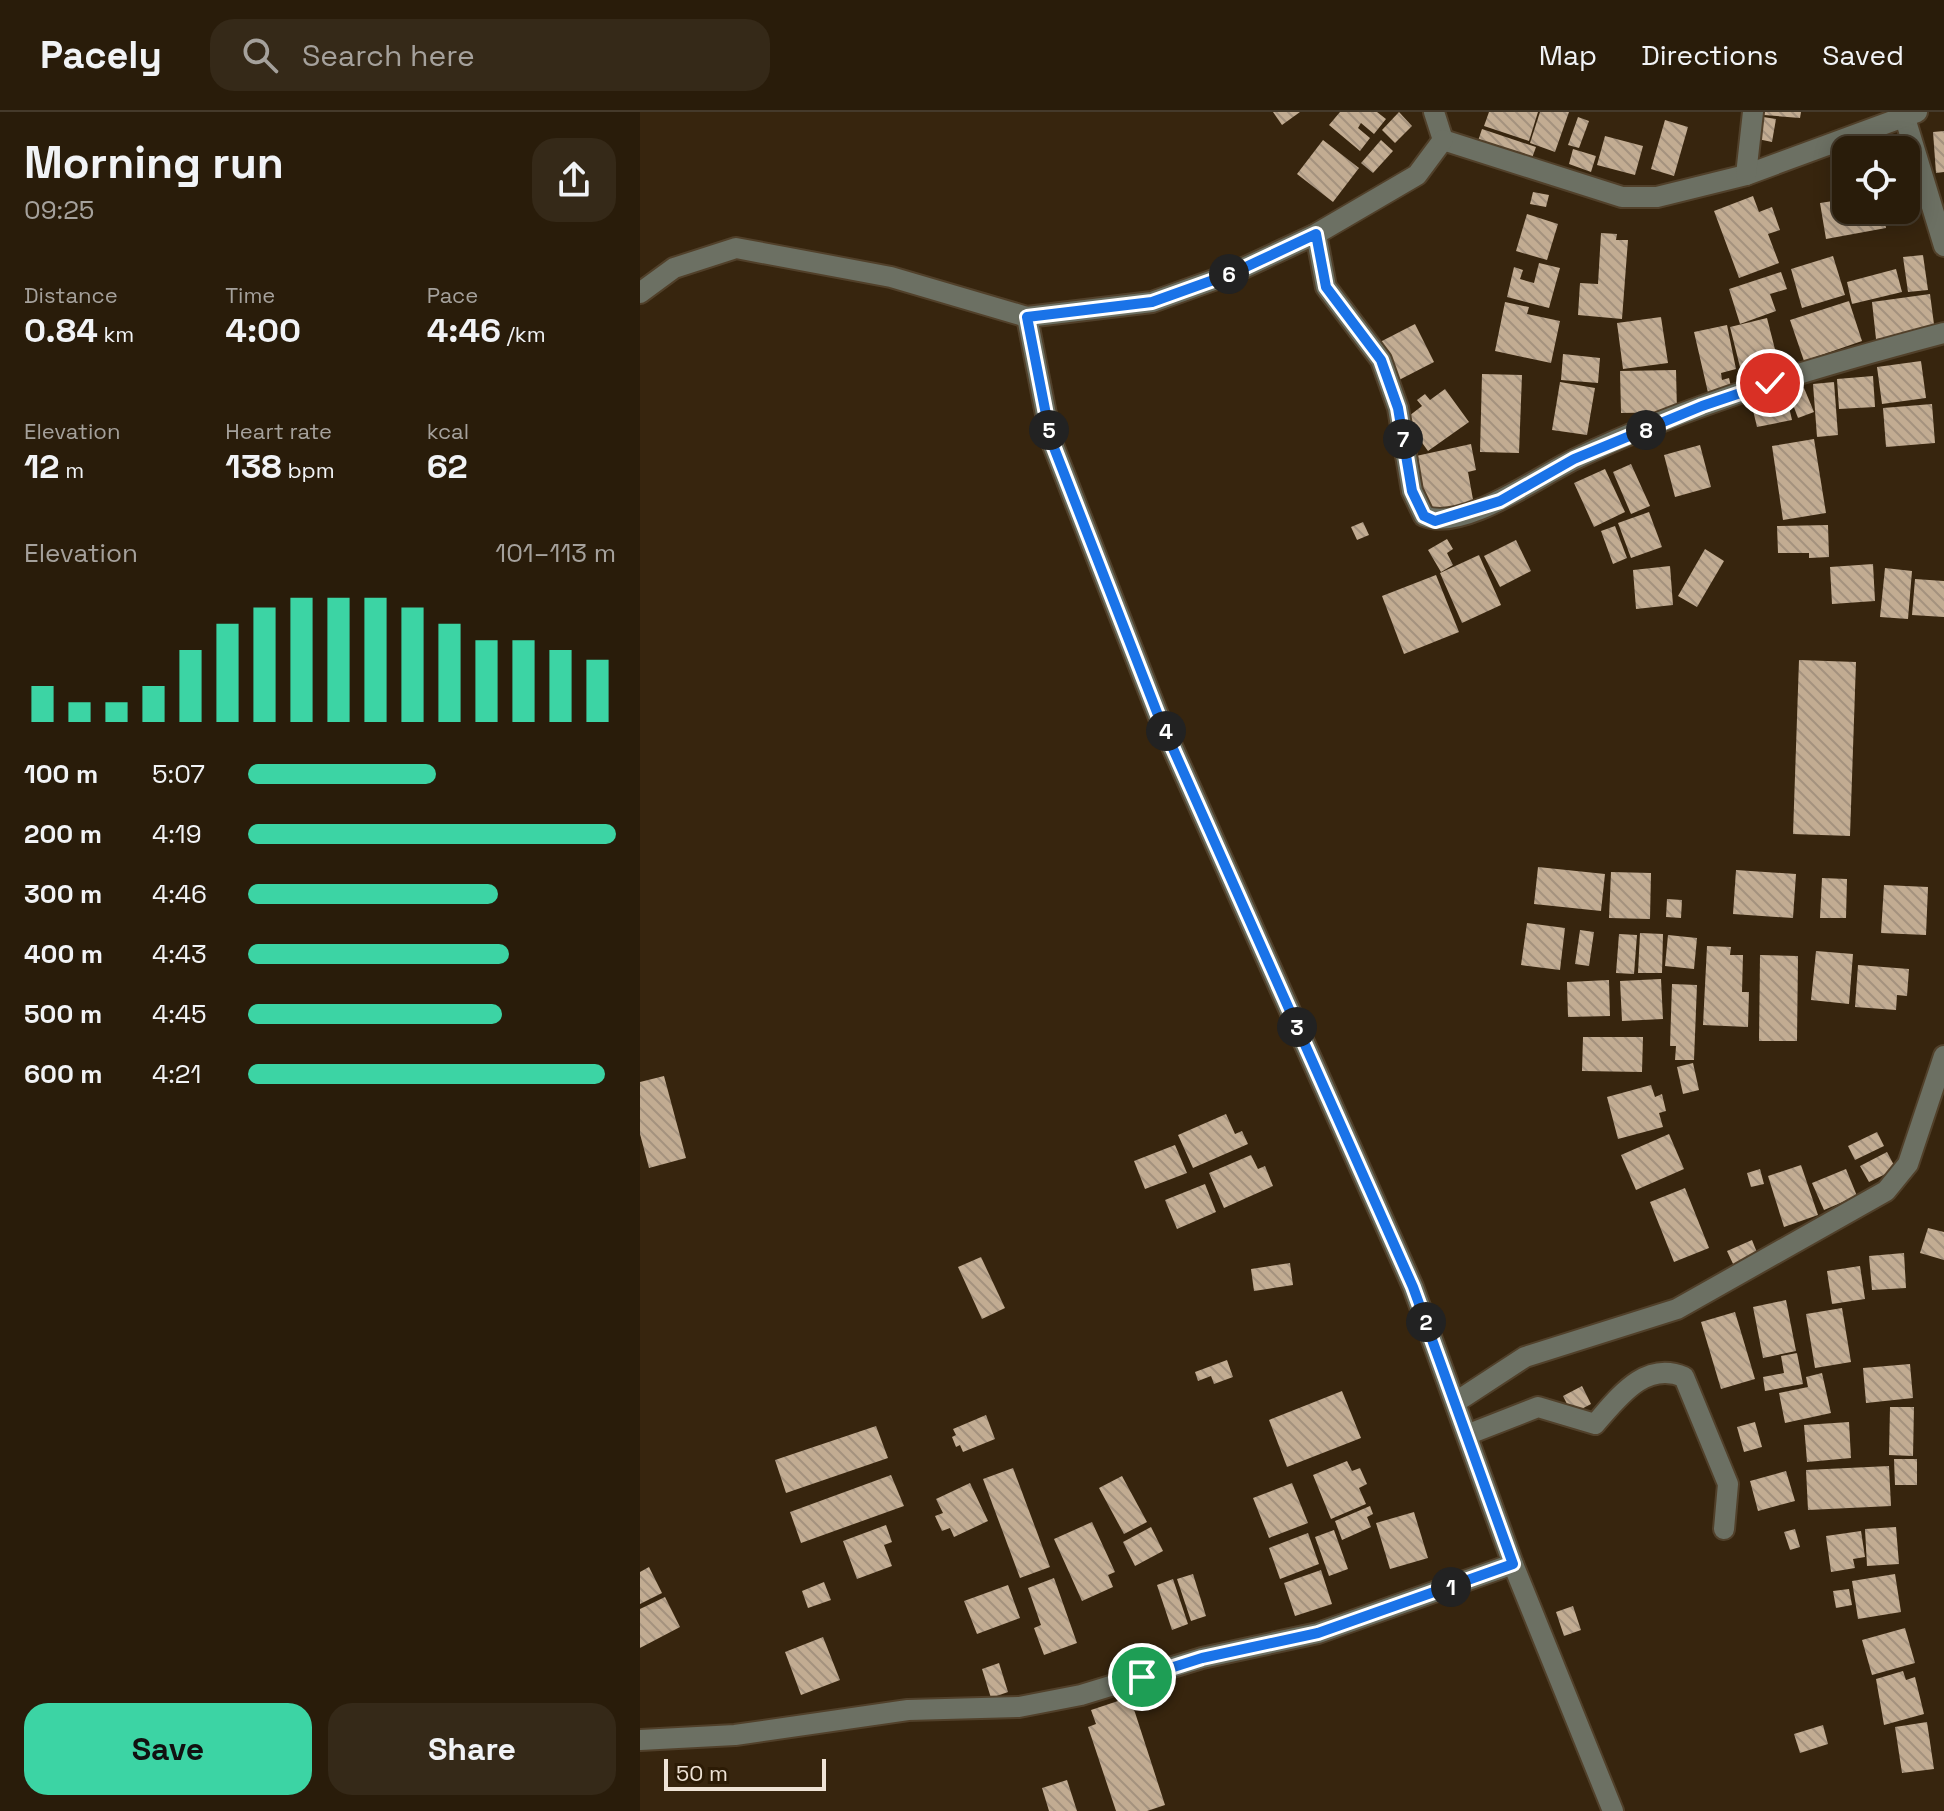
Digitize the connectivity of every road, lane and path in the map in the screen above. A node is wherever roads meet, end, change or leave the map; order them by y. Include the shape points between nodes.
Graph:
1 (1434, 112) edge
2 (1753, 112) edge
3 (1911, 115) edge
4 (1443, 140) junction
5 (1746, 175) junction
6 (1316, 234) junction
7 (1944, 246) edge
8 (640, 293) edge
9 (1027, 317) junction
10 (1944, 333) edge
11 (1944, 1056) edge
12 (1456, 1402) junction
13 (1469, 1434) junction
14 (1724, 1529) dead end
15 (1513, 1564) junction
16 (640, 1740) edge
17 (1613, 1811) edge

1 - 4 street
2 - 5 street
3 - 5 street
3 - 7 street
4 - 5 street via 1622,197 1657,197
4 - 6 street via 1417,175
6 - 9 street via 1233,273 1152,302
6 - 10 street via 1326,287 1381,360 1398,408 1412,491 1424,516 1435,521 1500,501 1574,459 1702,406 1838,360
8 - 9 street via 674,268 736,248 891,277
9 - 12 street via 1051,440 1158,715 1413,1287
11 - 12 street via 1908,1164 1886,1191 1677,1309 1525,1357
12 - 13 street
13 - 14 street via 1538,1407 1595,1424 1632,1381 1673,1372 1684,1377 1728,1484
13 - 15 street
15 - 16 street via 1318,1633 1202,1658 1081,1695 1019,1707 908,1710 735,1735
15 - 17 street

